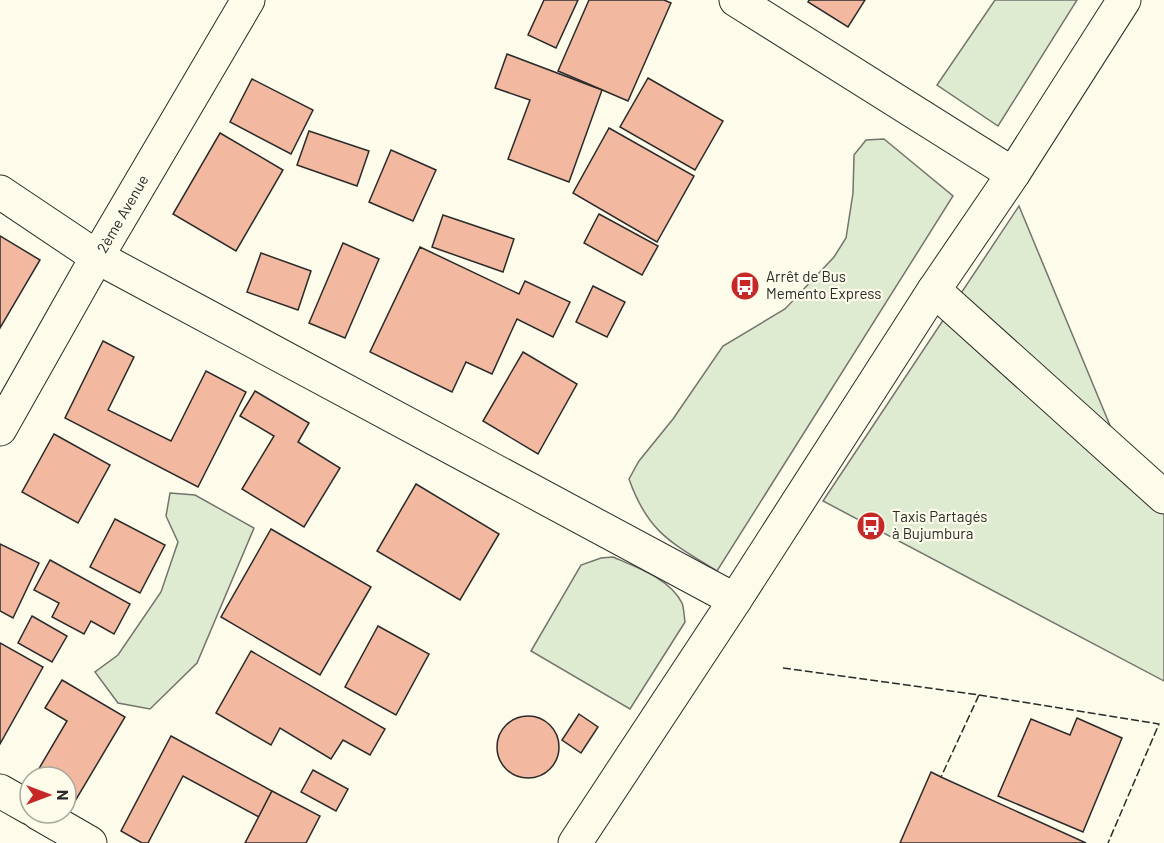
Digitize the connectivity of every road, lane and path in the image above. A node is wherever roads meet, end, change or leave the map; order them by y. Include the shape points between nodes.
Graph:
1 (248, 0) edge
2 (735, 0) edge
3 (1124, 0) edge
4 (1013, 174) junction
5 (0, 192) edge
6 (97, 257) junction
7 (934, 290) junction
8 (0, 429) edge
9 (1164, 497) edge
10 (735, 600) junction
11 (0, 791) edge
12 (18, 801) edge
13 (59, 825) edge
14 (90, 843) edge
15 (575, 843) edge

1 - 6 street, 2ème Avenue
2 - 4 street
3 - 4 street
4 - 7 street
5 - 6 street
6 - 8 street, 2ème Avenue
6 - 10 street
7 - 9 street
7 - 10 street
10 - 15 street
11 - 12 street
13 - 14 street

